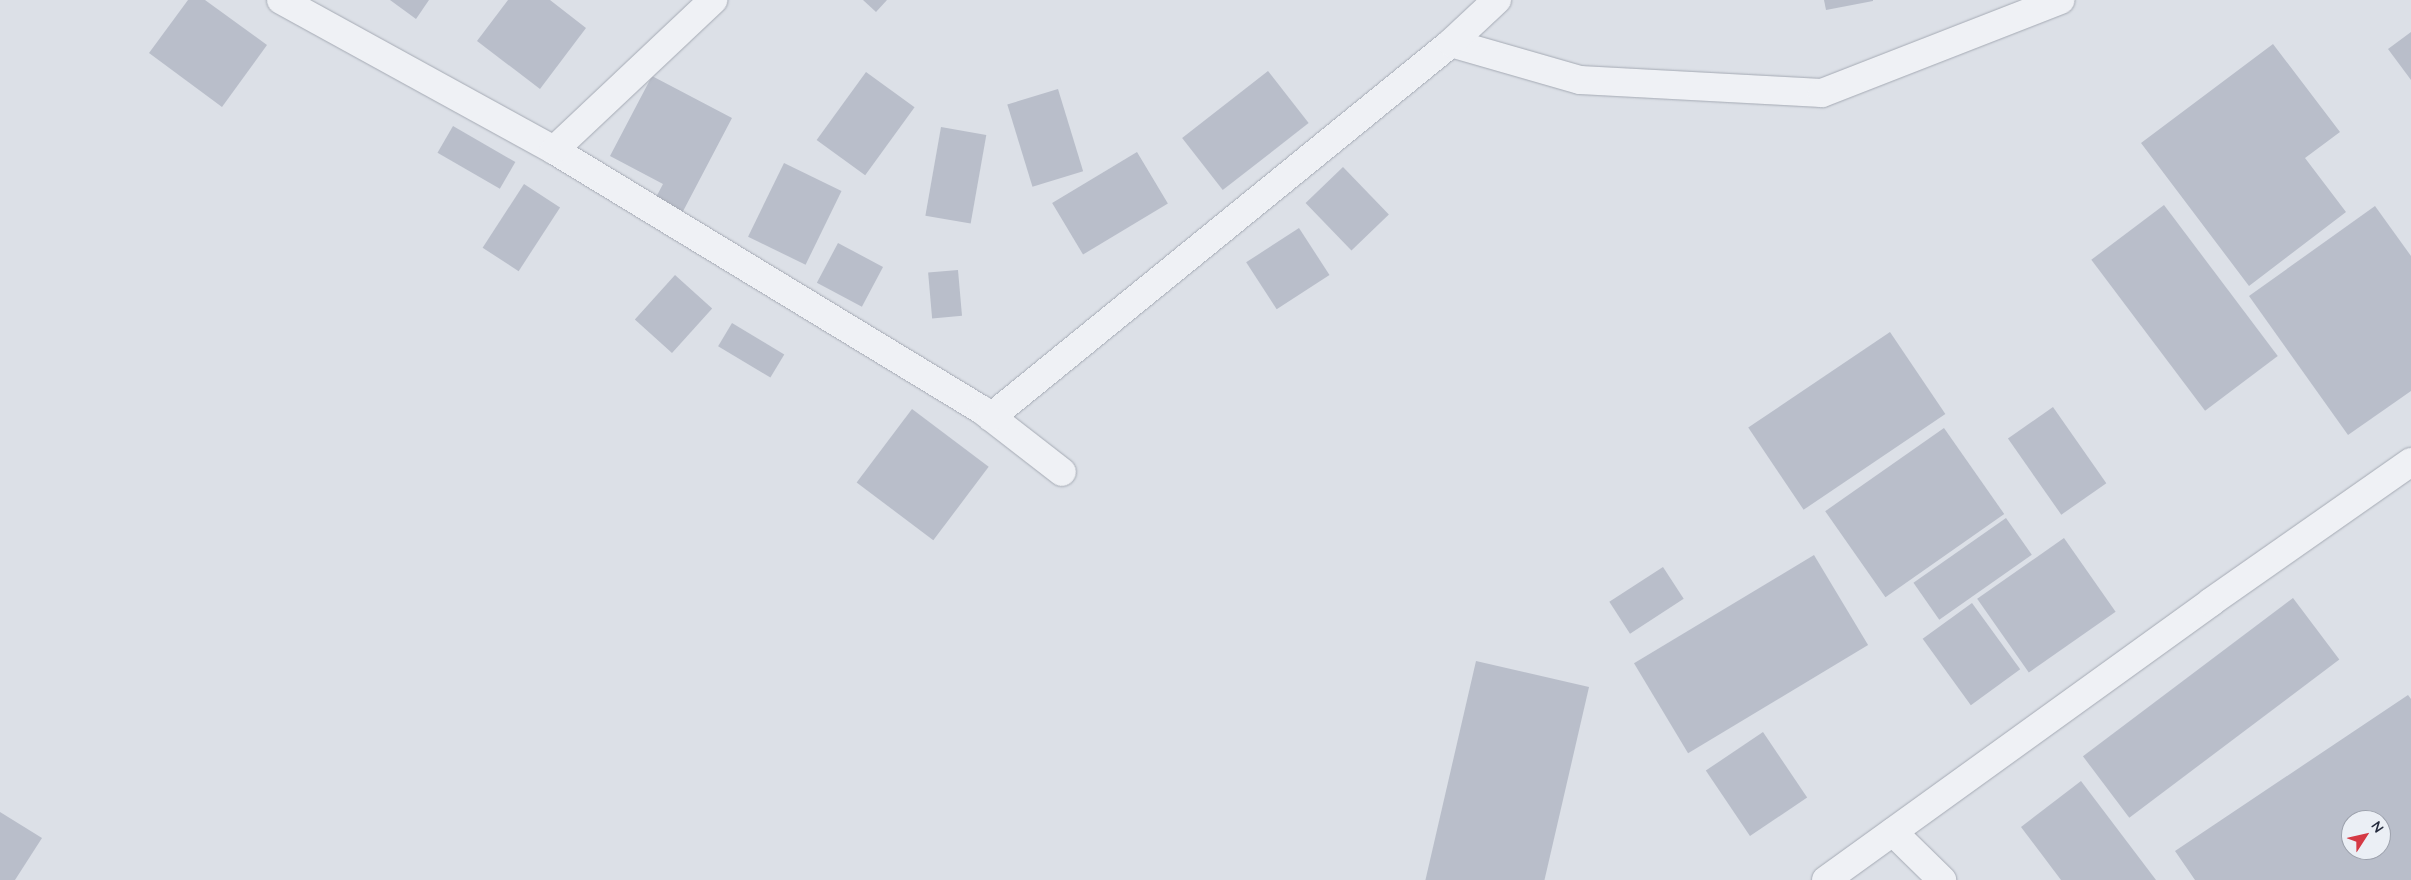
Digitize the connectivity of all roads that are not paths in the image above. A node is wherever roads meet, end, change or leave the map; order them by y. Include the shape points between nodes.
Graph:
1 (280, 0) edge
2 (713, 0) edge
3 (1497, 0) edge
4 (2061, 0) edge
5 (1451, 43) junction
6 (554, 150) junction
7 (991, 417) junction
8 (2411, 462) edge
9 (1062, 472) dead end
10 (1893, 832) junction
11 (1826, 880) edge
12 (1942, 880) edge

1 - 6 street
2 - 6 street
3 - 5 street
4 - 5 street via 1822,93 1580,80
5 - 7 street
6 - 7 street
7 - 9 street
8 - 10 street via 2210,602
10 - 11 street
10 - 12 street

